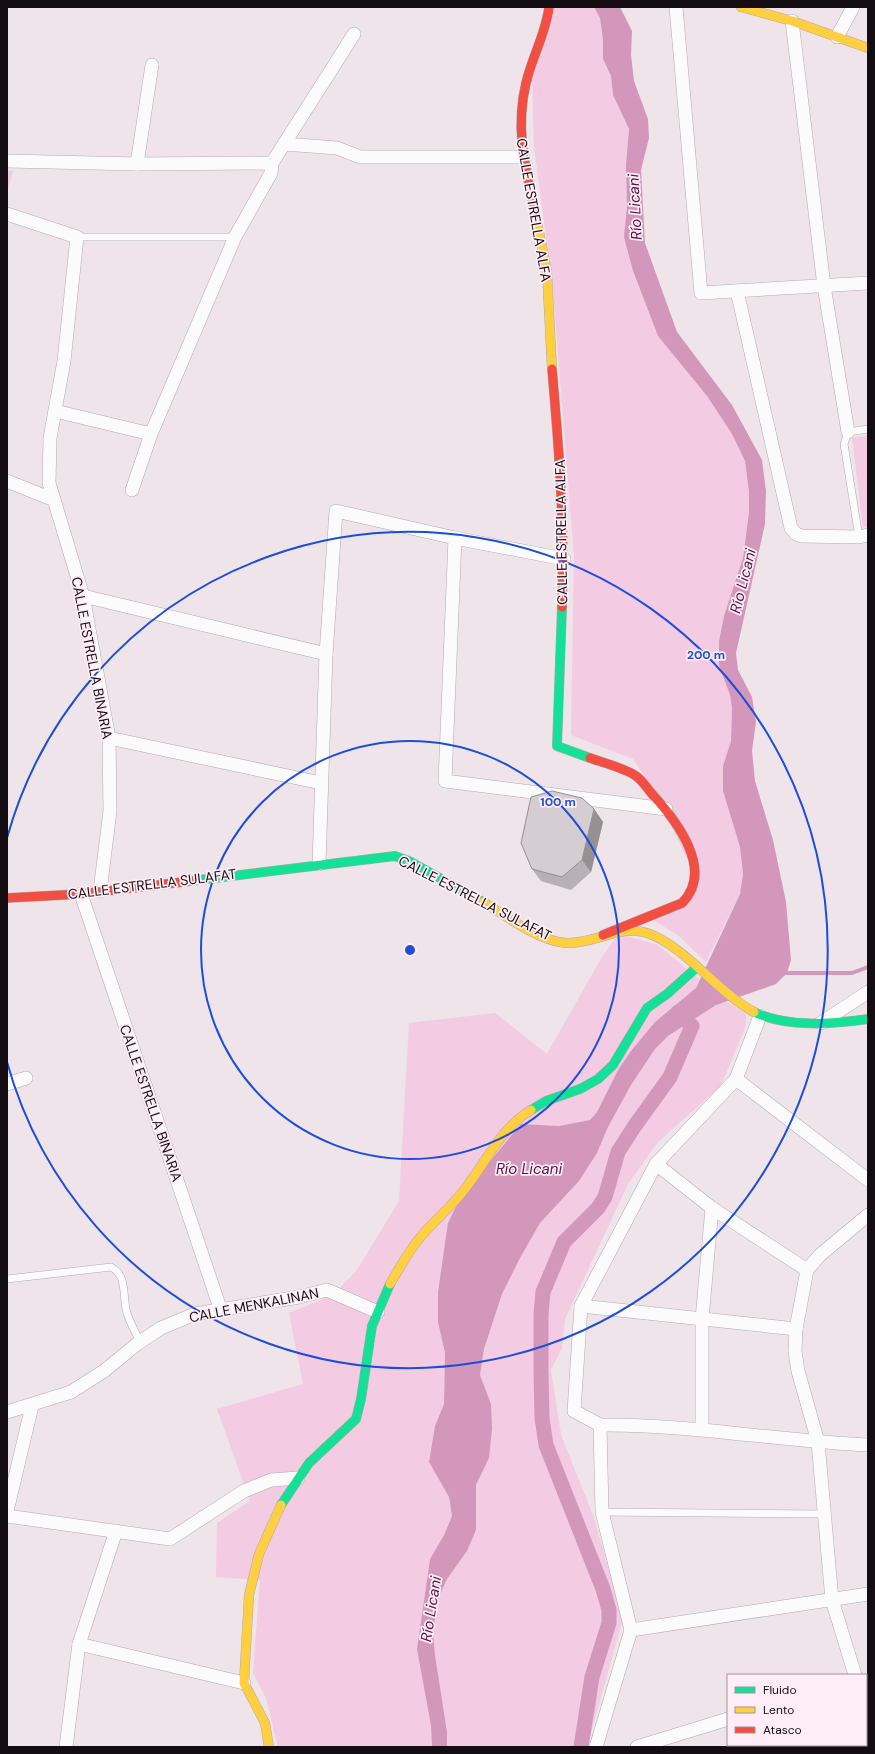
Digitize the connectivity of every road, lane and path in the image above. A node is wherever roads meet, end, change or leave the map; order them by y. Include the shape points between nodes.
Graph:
1 (549, 7) edge
2 (676, 7) edge
3 (741, 7) edge
4 (853, 7) edge
5 (792, 21) junction
6 (354, 34) dead end
7 (837, 37) junction
8 (868, 48) edge
9 (152, 65) dead end
10 (284, 144) junction
11 (523, 157) junction
12 (7, 161) edge
13 (272, 163) junction
14 (137, 164) junction
15 (7, 214) edge
16 (235, 237) junction
17 (77, 238) junction
18 (868, 283) edge
19 (824, 286) junction
20 (737, 291) junction
21 (55, 411) junction
22 (868, 429) edge
23 (848, 432) junction
24 (151, 434) junction
25 (7, 481) edge
26 (132, 490) dead end
27 (54, 500) junction
28 (863, 536) edge
29 (455, 538) junction
30 (564, 559) junction
31 (83, 596) junction
32 (326, 654) junction
33 (109, 738) junction
34 (321, 783) junction
35 (666, 809) junction
36 (319, 864) junction
37 (100, 891) junction
38 (81, 894) junction
39 (7, 898) edge
40 (603, 935) junction
41 (699, 970) junction
42 (868, 992) edge
43 (760, 1016) junction
44 (868, 1019) edge
45 (819, 1024) junction
46 (26, 1078) dead end
47 (736, 1079) junction
48 (7, 1084) edge
49 (656, 1164) junction
50 (868, 1180) edge
51 (712, 1208) junction
52 (868, 1215) edge
53 (807, 1270) junction
54 (7, 1279) edge
55 (582, 1306) junction
56 (221, 1311) junction
57 (378, 1312) junction
58 (702, 1319) junction
59 (796, 1329) junction
60 (140, 1342) junction
61 (32, 1406) junction
62 (7, 1412) edge
63 (600, 1425) junction
64 (702, 1429) junction
65 (818, 1442) junction
66 (868, 1445) edge
67 (298, 1478) junction
68 (7, 1511) edge
69 (602, 1512) junction
70 (824, 1514) junction
71 (7, 1516) edge
72 (116, 1531) junction
73 (868, 1594) edge
74 (832, 1600) junction
75 (631, 1630) junction
76 (79, 1644) junction
77 (855, 1674) edge
78 (244, 1683) junction
79 (727, 1719) edge
80 (66, 1747) edge
81 (269, 1747) edge
82 (596, 1747) edge
83 (637, 1747) edge

1 - 11 street, CALLE ESTRELLA ALFA via 526,83 520,129
2 - 20 street via 701,293
3 - 5 street
4 - 7 street
5 - 7 street
5 - 19 street
6 - 10 street
7 - 8 street
9 - 14 street
10 - 11 street via 337,148 360,157
10 - 13 street
11 - 30 street, CALLE ESTRELLA ALFA via 547,272 550,350 561,468
12 - 14 street
13 - 14 street
13 - 16 street via 271,173
15 - 17 street
16 - 17 lane
16 - 24 street
17 - 21 street, CALLE ESTRELLA BINARIA via 64,362
18 - 19 street
19 - 20 street
19 - 23 street
20 - 28 street via 791,528 802,536
21 - 24 street
21 - 27 street, CALLE ESTRELLA BINARIA via 50,438 49,483
22 - 23 lane
23 - 28 lane via 844,444
24 - 26 street
25 - 27 street
27 - 31 street, CALLE ESTRELLA BINARIA
29 - 30 street
29 - 32 street via 336,511
29 - 35 street via 445,781
30 - 35 street, CALLE ESTRELLA ALFA via 557,746 635,775
31 - 32 street
31 - 33 street, CALLE ESTRELLA BINARIA
32 - 34 street
33 - 34 street
33 - 37 street, CALLE ESTRELLA BINARIA via 110,811
34 - 36 street
35 - 40 street, CALLE ESTRELLA ALFA via 688,843 694,864 694,882 689,896 682,903
36 - 37 street, CALLE ESTRELLA SULAFAT
36 - 40 street, CALLE ESTRELLA SULAFAT via 395,856 411,862 534,931 553,939 576,942
37 - 38 street, CALLE ESTRELLA SULAFAT
38 - 39 street, CALLE ESTRELLA SULAFAT
38 - 56 street, CALLE ESTRELLA BINARIA
40 - 41 street, CALLE ESTRELLA SULAFAT via 628,931 644,932 666,942
41 - 43 street, CALLE ESTRELLA SULAFAT
41 - 57 street via 647,1008 613,1065 598,1079 546,1102 518,1118 496,1141 467,1187 418,1240 398,1270
42 - 45 street
43 - 45 street, CALLE ESTRELLA SULAFAT
43 - 47 street
44 - 45 street, CALLE ESTRELLA SULAFAT
46 - 48 street
47 - 49 street
47 - 50 street
49 - 51 street
49 - 55 street
51 - 53 street
51 - 58 street
52 - 53 street via 820,1255
53 - 59 street
54 - 60 lane via 111,1266 122,1278 127,1313
55 - 58 street
55 - 63 street via 574,1411
56 - 57 street, CALLE MENKALINAN via 327,1290
56 - 60 street, CALLE MENKALINAN via 195,1314 176,1321
57 - 67 street via 372,1326 356,1419 309,1463
58 - 59 street
58 - 64 street
59 - 65 street via 795,1351 798,1371
60 - 61 street, CALLE MENKALINAN via 104,1371 71,1392
61 - 62 street, CALLE MENKALINAN
61 - 68 street
63 - 64 street
63 - 69 street
64 - 65 street
65 - 66 street
65 - 70 street
67 - 72 street via 271,1480 244,1491 170,1538
67 - 78 street via 278,1509 259,1554 249,1595
69 - 70 lane
69 - 75 street
70 - 74 street
71 - 72 street
72 - 76 street
73 - 74 street
74 - 75 street
74 - 77 street
75 - 82 street
76 - 78 street
76 - 80 street
78 - 81 street via 266,1723
79 - 83 street

